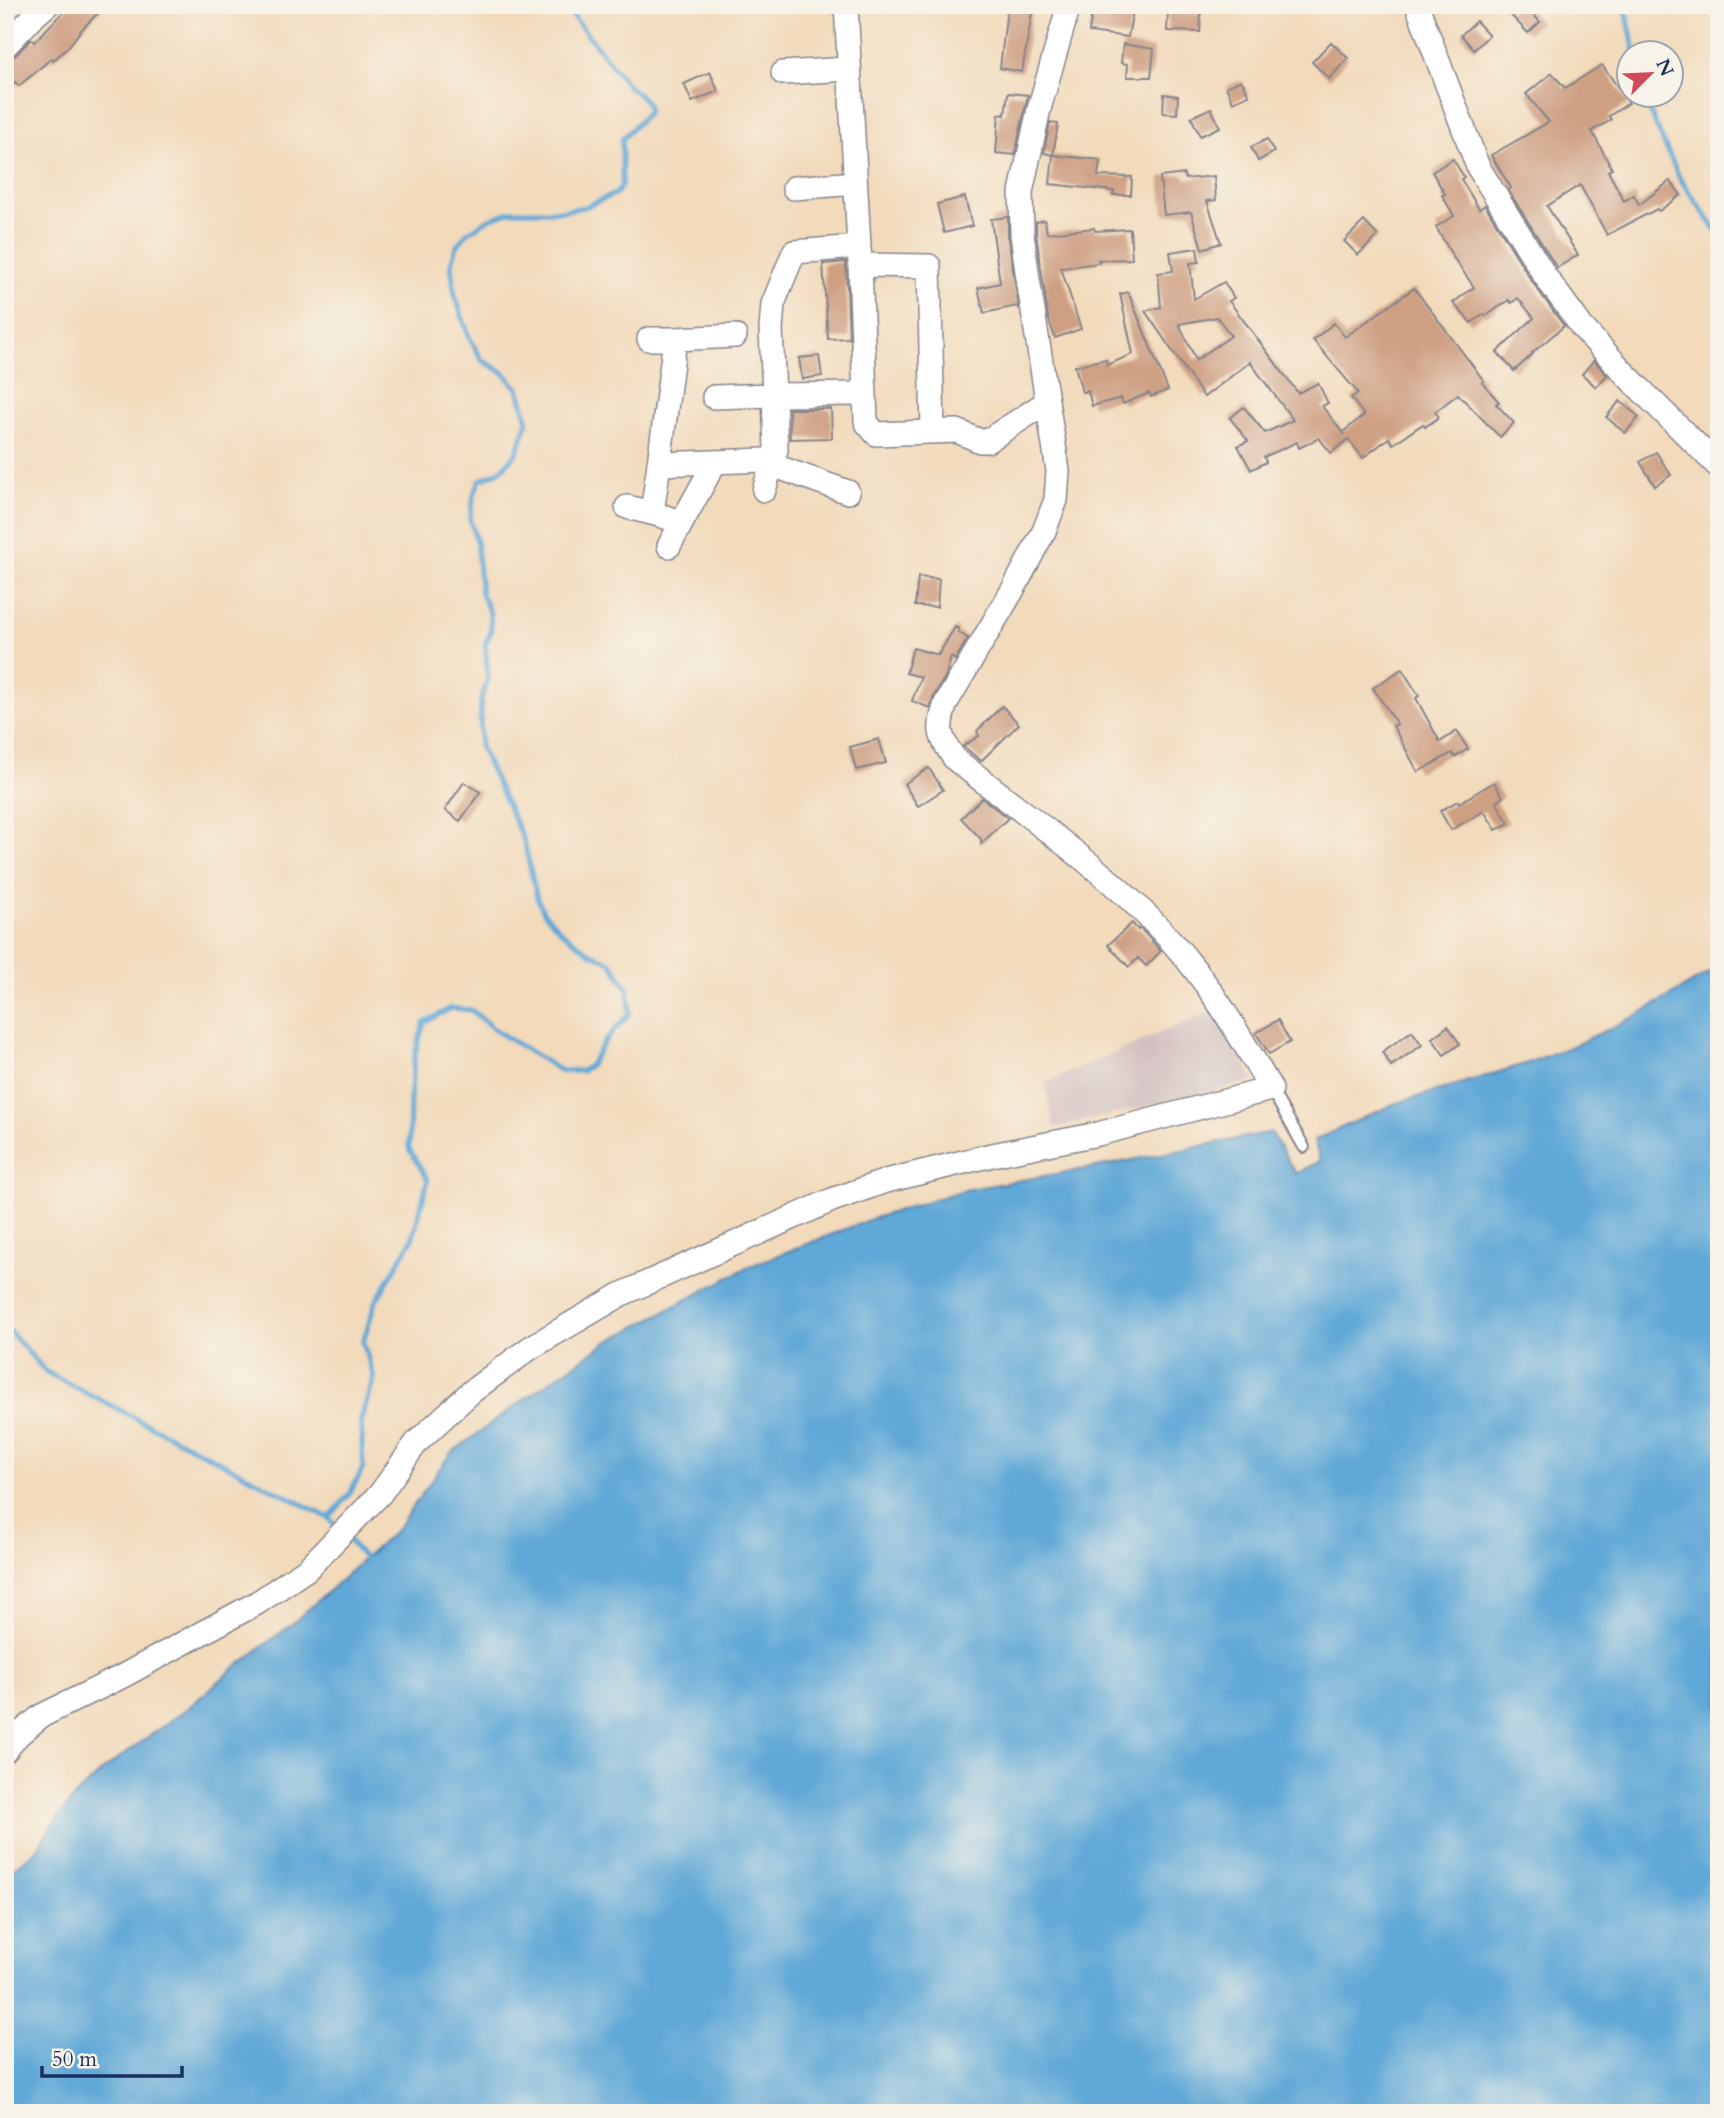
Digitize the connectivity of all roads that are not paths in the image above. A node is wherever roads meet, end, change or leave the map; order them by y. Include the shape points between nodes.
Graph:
1 (47, 5) edge
2 (846, 5) edge
3 (1069, 5) edge
4 (1417, 5) edge
5 (5, 46) edge
6 (848, 69) junction
7 (783, 73) dead end
8 (855, 183) junction
9 (794, 188) dead end
10 (859, 256) junction
11 (735, 335) dead end
12 (675, 338) junction
13 (649, 339) dead end
14 (863, 394) junction
15 (774, 395) junction
16 (714, 397) dead end
17 (1047, 402) junction
18 (933, 431) junction
19 (715, 463) junction
20 (659, 464) junction
21 (772, 465) junction
22 (1719, 467) edge
23 (764, 490) dead end
24 (848, 492) dead end
25 (627, 507) dead end
26 (652, 513) junction
27 (682, 522) junction
28 (669, 546) dead end
29 (1271, 1089) junction
30 (1304, 1147) dead end
31 (5, 1751) edge

1 - 5 street
2 - 6 street
3 - 17 street via 1021,192 1022,234
4 - 22 street via 1478,167 1545,276 1591,337
6 - 7 street
6 - 8 street
8 - 9 street
8 - 10 street
10 - 14 street
10 - 15 street via 794,252 772,303
10 - 18 street via 929,266
11 - 12 street
12 - 13 street
12 - 20 street
14 - 15 street
14 - 18 street via 866,422 876,434
15 - 16 street
15 - 21 street via 776,450
17 - 18 street via 987,441 957,431
17 - 29 street via 1058,471 1056,500 1015,586 946,703 939,722 942,741 955,760 1081,858 1172,942 1202,978
19 - 20 street
19 - 21 street via 765,460
19 - 27 street
20 - 26 street
21 - 23 street
21 - 24 street
25 - 26 street
26 - 27 street
27 - 28 street
29 - 30 lane
29 - 31 street via 1098,1134 886,1181 832,1200 622,1294 530,1348 471,1392 416,1442 380,1494 307,1569 257,1604 41,1716

